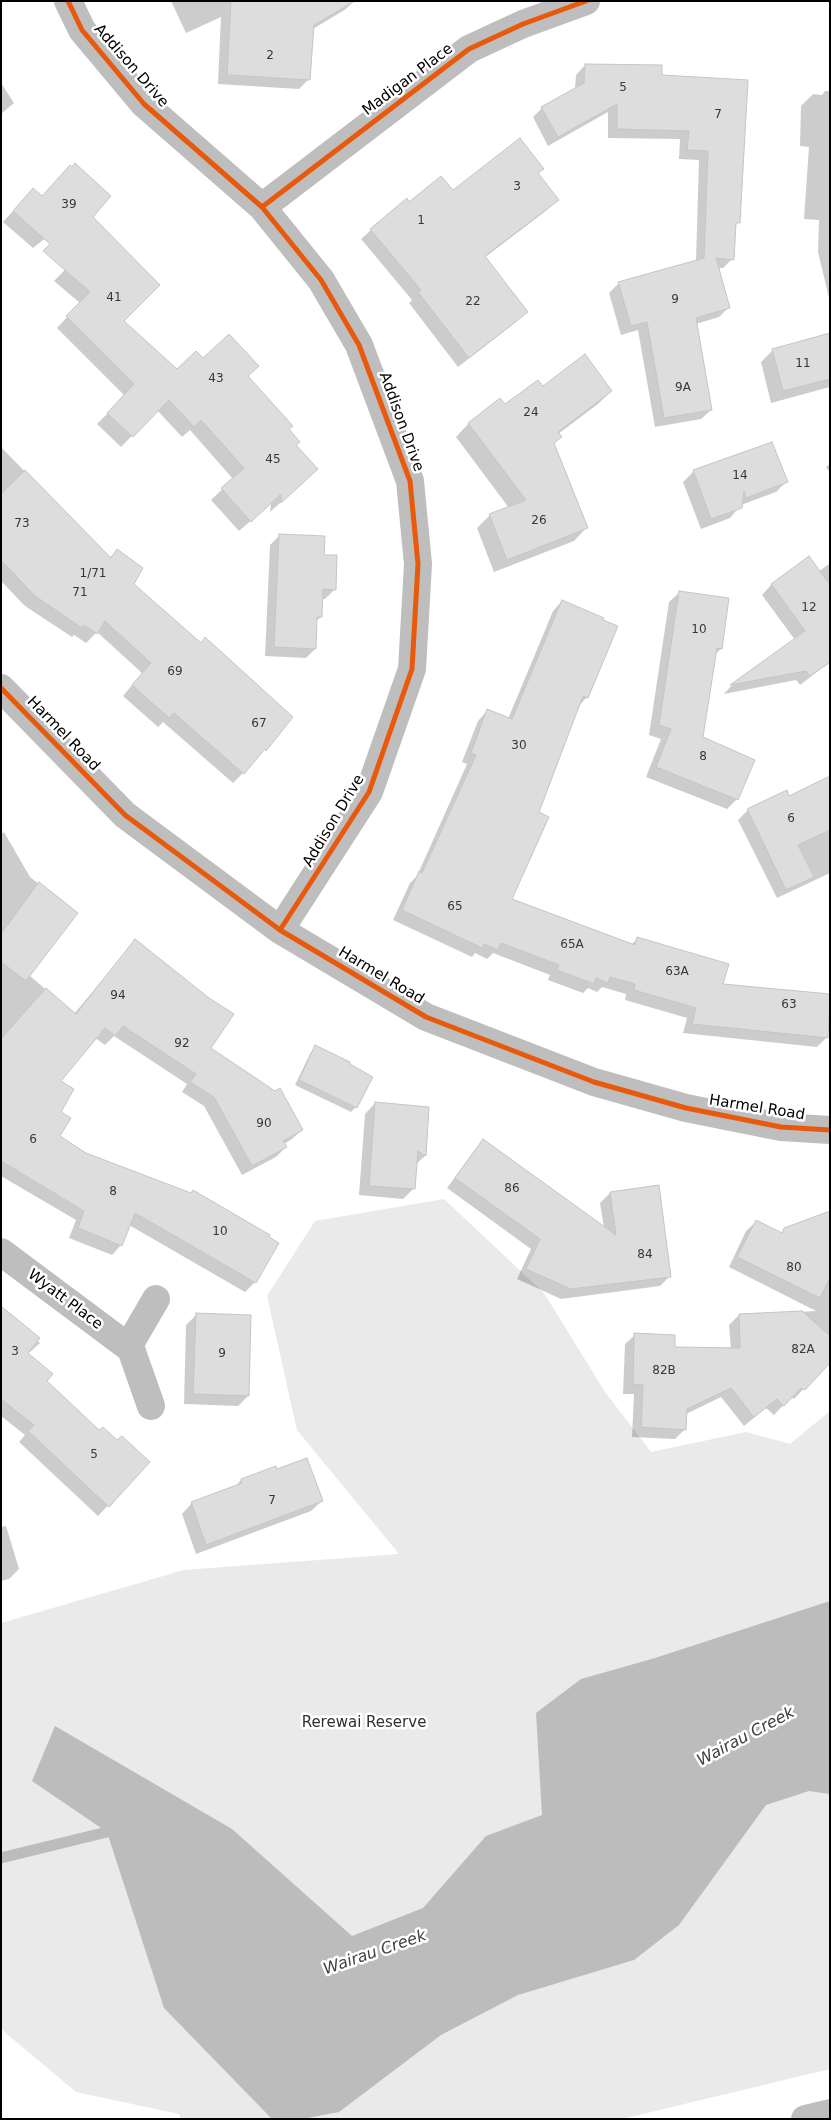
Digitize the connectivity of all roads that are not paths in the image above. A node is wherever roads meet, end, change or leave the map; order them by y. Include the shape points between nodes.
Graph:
1 (68, 1) edge
2 (586, 1) edge
3 (262, 207) junction
4 (1, 688) edge
5 (280, 930) junction
6 (830, 1130) edge
7 (1, 1252) edge
8 (156, 1300) dead end
9 (128, 1347) junction
10 (151, 1406) dead end
11 (830, 2113) edge
12 (805, 2119) edge

1 - 3 street, Addison Drive via 82,30 144,104
2 - 3 street, Madigan Place via 523,24 469,50
3 - 5 street, Addison Drive via 321,280 360,345 410,480 418,564 412,669 369,792
4 - 5 street, Harmel Road via 125,815
5 - 6 street, Harmel Road via 426,1017 594,1082 686,1108 781,1127
7 - 9 street, Wyatt Place
8 - 9 street
9 - 10 street, Wyatt Place via 132,1349
11 - 12 street

